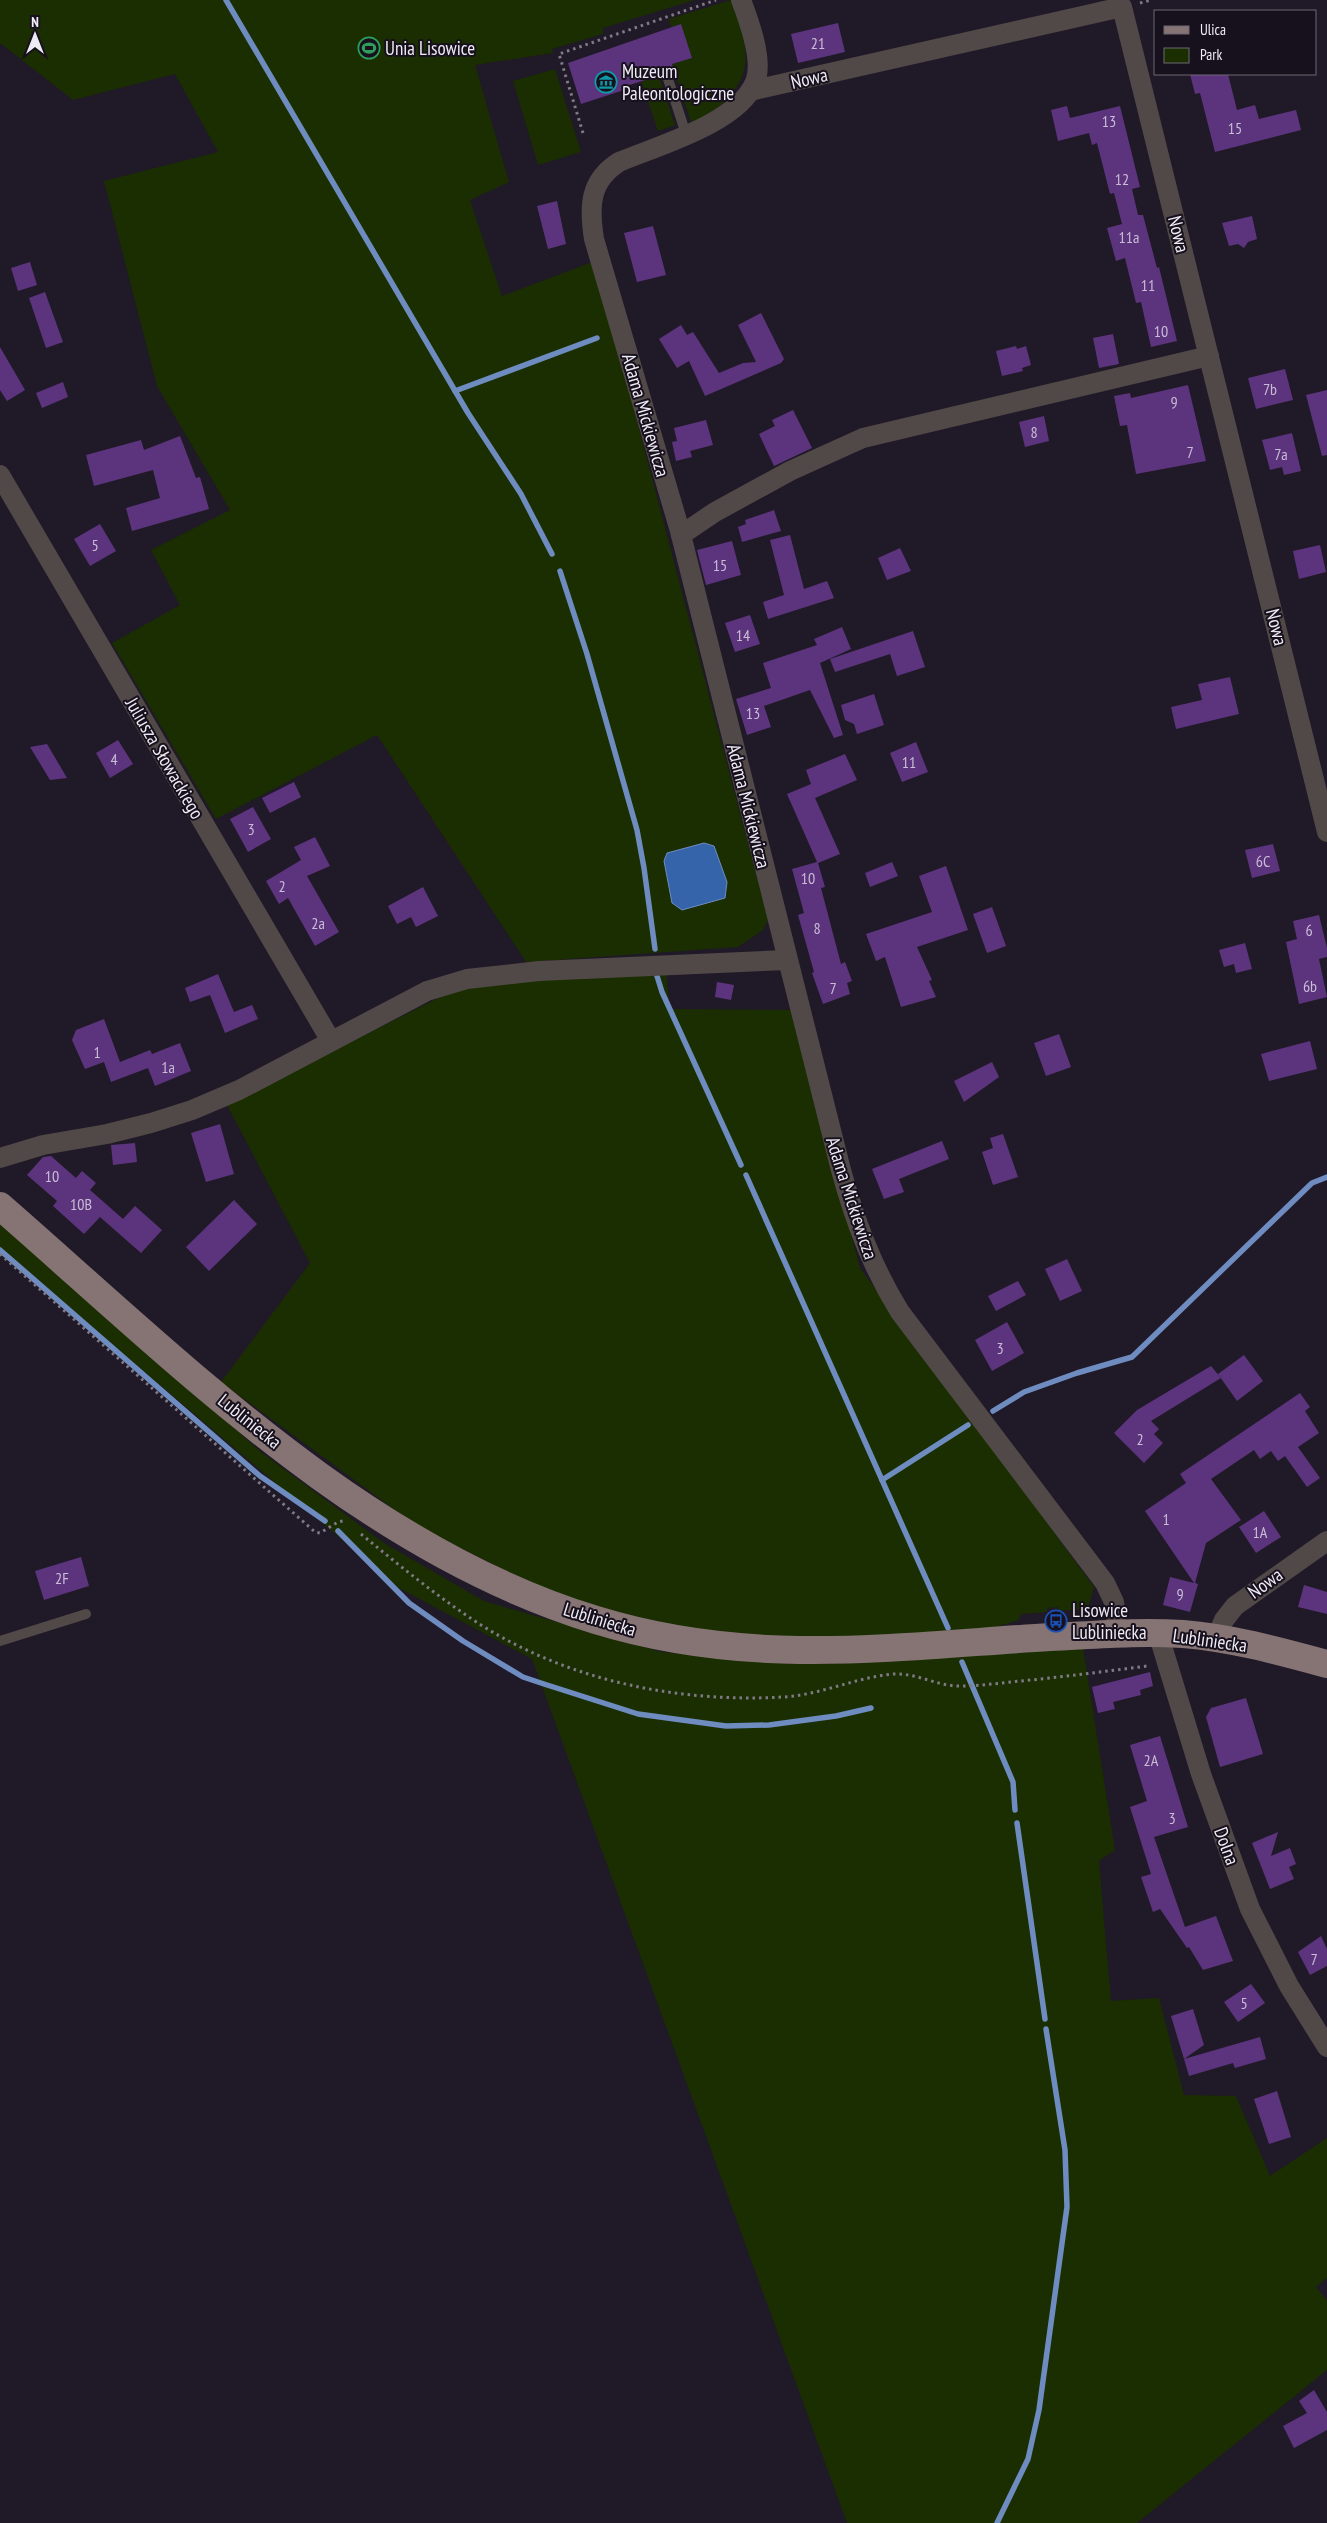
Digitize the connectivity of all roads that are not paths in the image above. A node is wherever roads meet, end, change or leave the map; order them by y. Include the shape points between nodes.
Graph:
1 (741, 0) edge
2 (668, 79) dead end
3 (750, 91) junction
4 (686, 134) junction
5 (1209, 356) junction
6 (0, 474) edge
7 (681, 535) junction
8 (1327, 832) edge
9 (787, 960) junction
10 (331, 1041) junction
11 (0, 1158) edge
12 (0, 1206) edge
13 (1327, 1541) edge
14 (86, 1614) dead end
15 (1118, 1633) junction
16 (1158, 1633) junction
17 (1216, 1638) junction
18 (0, 1641) edge
19 (1327, 1664) edge
20 (1327, 2047) edge

1 - 3 street, Adama Mickiewicza via 758,64
2 - 4 lane
3 - 4 street, Adama Mickiewicza via 722,117
3 - 5 street, Nowa via 1122,7
4 - 7 street, Adama Mickiewicza via 609,168 595,188 591,220
5 - 7 street via 863,438 790,471 715,512
5 - 8 street, Nowa
6 - 10 street, Juliusza Słowackiego
7 - 9 street, Adama Mickiewicza
9 - 10 street via 614,966 467,979 427,991
9 - 15 street, Adama Mickiewicza via 843,1178 858,1227 877,1272 912,1329 1105,1582 1114,1602
10 - 11 street via 239,1090 192,1110
12 - 15 main road, Lubliniecka via 230,1406 326,1480 430,1546 548,1604 656,1636 769,1649 841,1649
13 - 17 street, Nowa via 1235,1606
14 - 18 lane
15 - 16 main road, Lubliniecka
16 - 17 main road, Lubliniecka
16 - 20 street, Dolna via 1201,1774 1250,1909 1288,1986
17 - 19 main road, Lubliniecka

